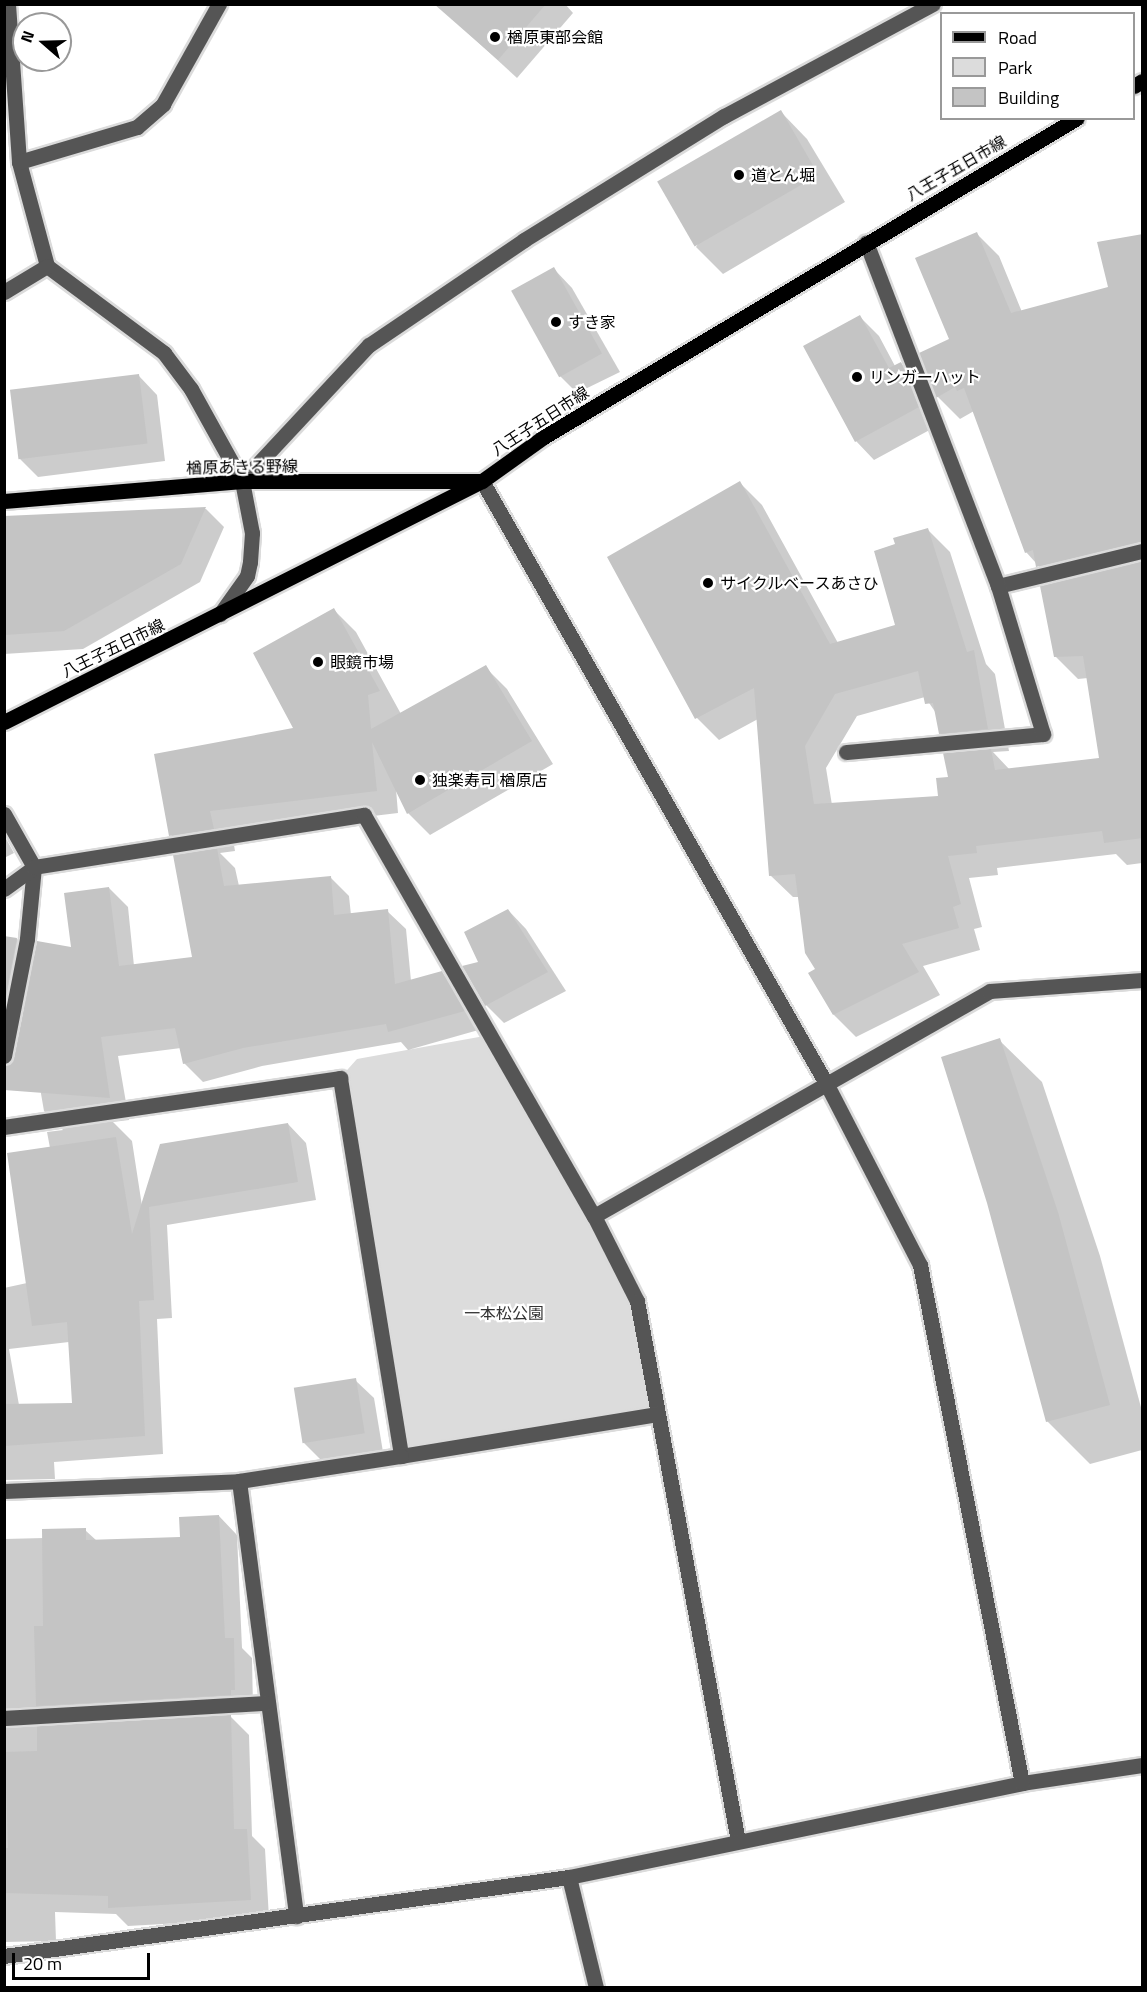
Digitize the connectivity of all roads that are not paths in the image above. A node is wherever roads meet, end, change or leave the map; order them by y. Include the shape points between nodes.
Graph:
1 (8, 4) edge
2 (219, 4) edge
3 (933, 4) edge
4 (1074, 120) edge
5 (19, 162) junction
6 (866, 242) junction
7 (47, 266) junction
8 (4, 292) edge
9 (482, 481) junction
10 (242, 482) junction
11 (4, 501) edge
12 (1143, 551) edge
13 (998, 586) junction
14 (219, 616) junction
15 (4, 722) edge
16 (846, 752) dead end
17 (4, 814) edge
18 (34, 867) junction
19 (4, 889) edge
20 (1143, 980) edge
21 (4, 1056) edge
22 (827, 1085) junction
23 (4, 1127) edge
24 (594, 1216) junction
25 (658, 1414) junction
26 (401, 1456) junction
27 (239, 1481) junction
28 (4, 1491) edge
29 (267, 1703) junction
30 (4, 1718) edge
31 (1143, 1765) edge
32 (1022, 1783) junction
33 (738, 1841) junction
34 (569, 1877) junction
35 (296, 1916) junction
36 (4, 1956) edge
37 (596, 1988) edge

1 - 5 street
2 - 5 street via 163,104 137,127
3 - 10 street via 723,116 524,240 369,345
4 - 6 main road, 八王子五日市線
5 - 7 street
6 - 9 main road, 八王子五日市線 via 542,438
6 - 13 street
7 - 8 street
7 - 10 street via 164,353 191,389
9 - 10 main road, 楢原あきる野線
9 - 14 main road, 八王子五日市線
9 - 22 street
10 - 11 main road, 楢原あきる野線
10 - 14 street via 252,533 250,562 247,576
12 - 13 street
13 - 16 street via 1043,734
14 - 15 main road, 八王子五日市線
17 - 18 street
18 - 19 street
18 - 21 street via 27,939
18 - 24 street via 363,815
20 - 22 street via 990,991
22 - 24 street
22 - 32 street via 920,1265 934,1318
23 - 26 street via 340,1078
24 - 25 street via 637,1301
25 - 26 street
25 - 33 street
26 - 27 street
27 - 28 street
27 - 29 street
29 - 30 street
29 - 35 street
31 - 32 street
32 - 33 street
33 - 34 street
34 - 35 street
34 - 37 street
35 - 36 street

